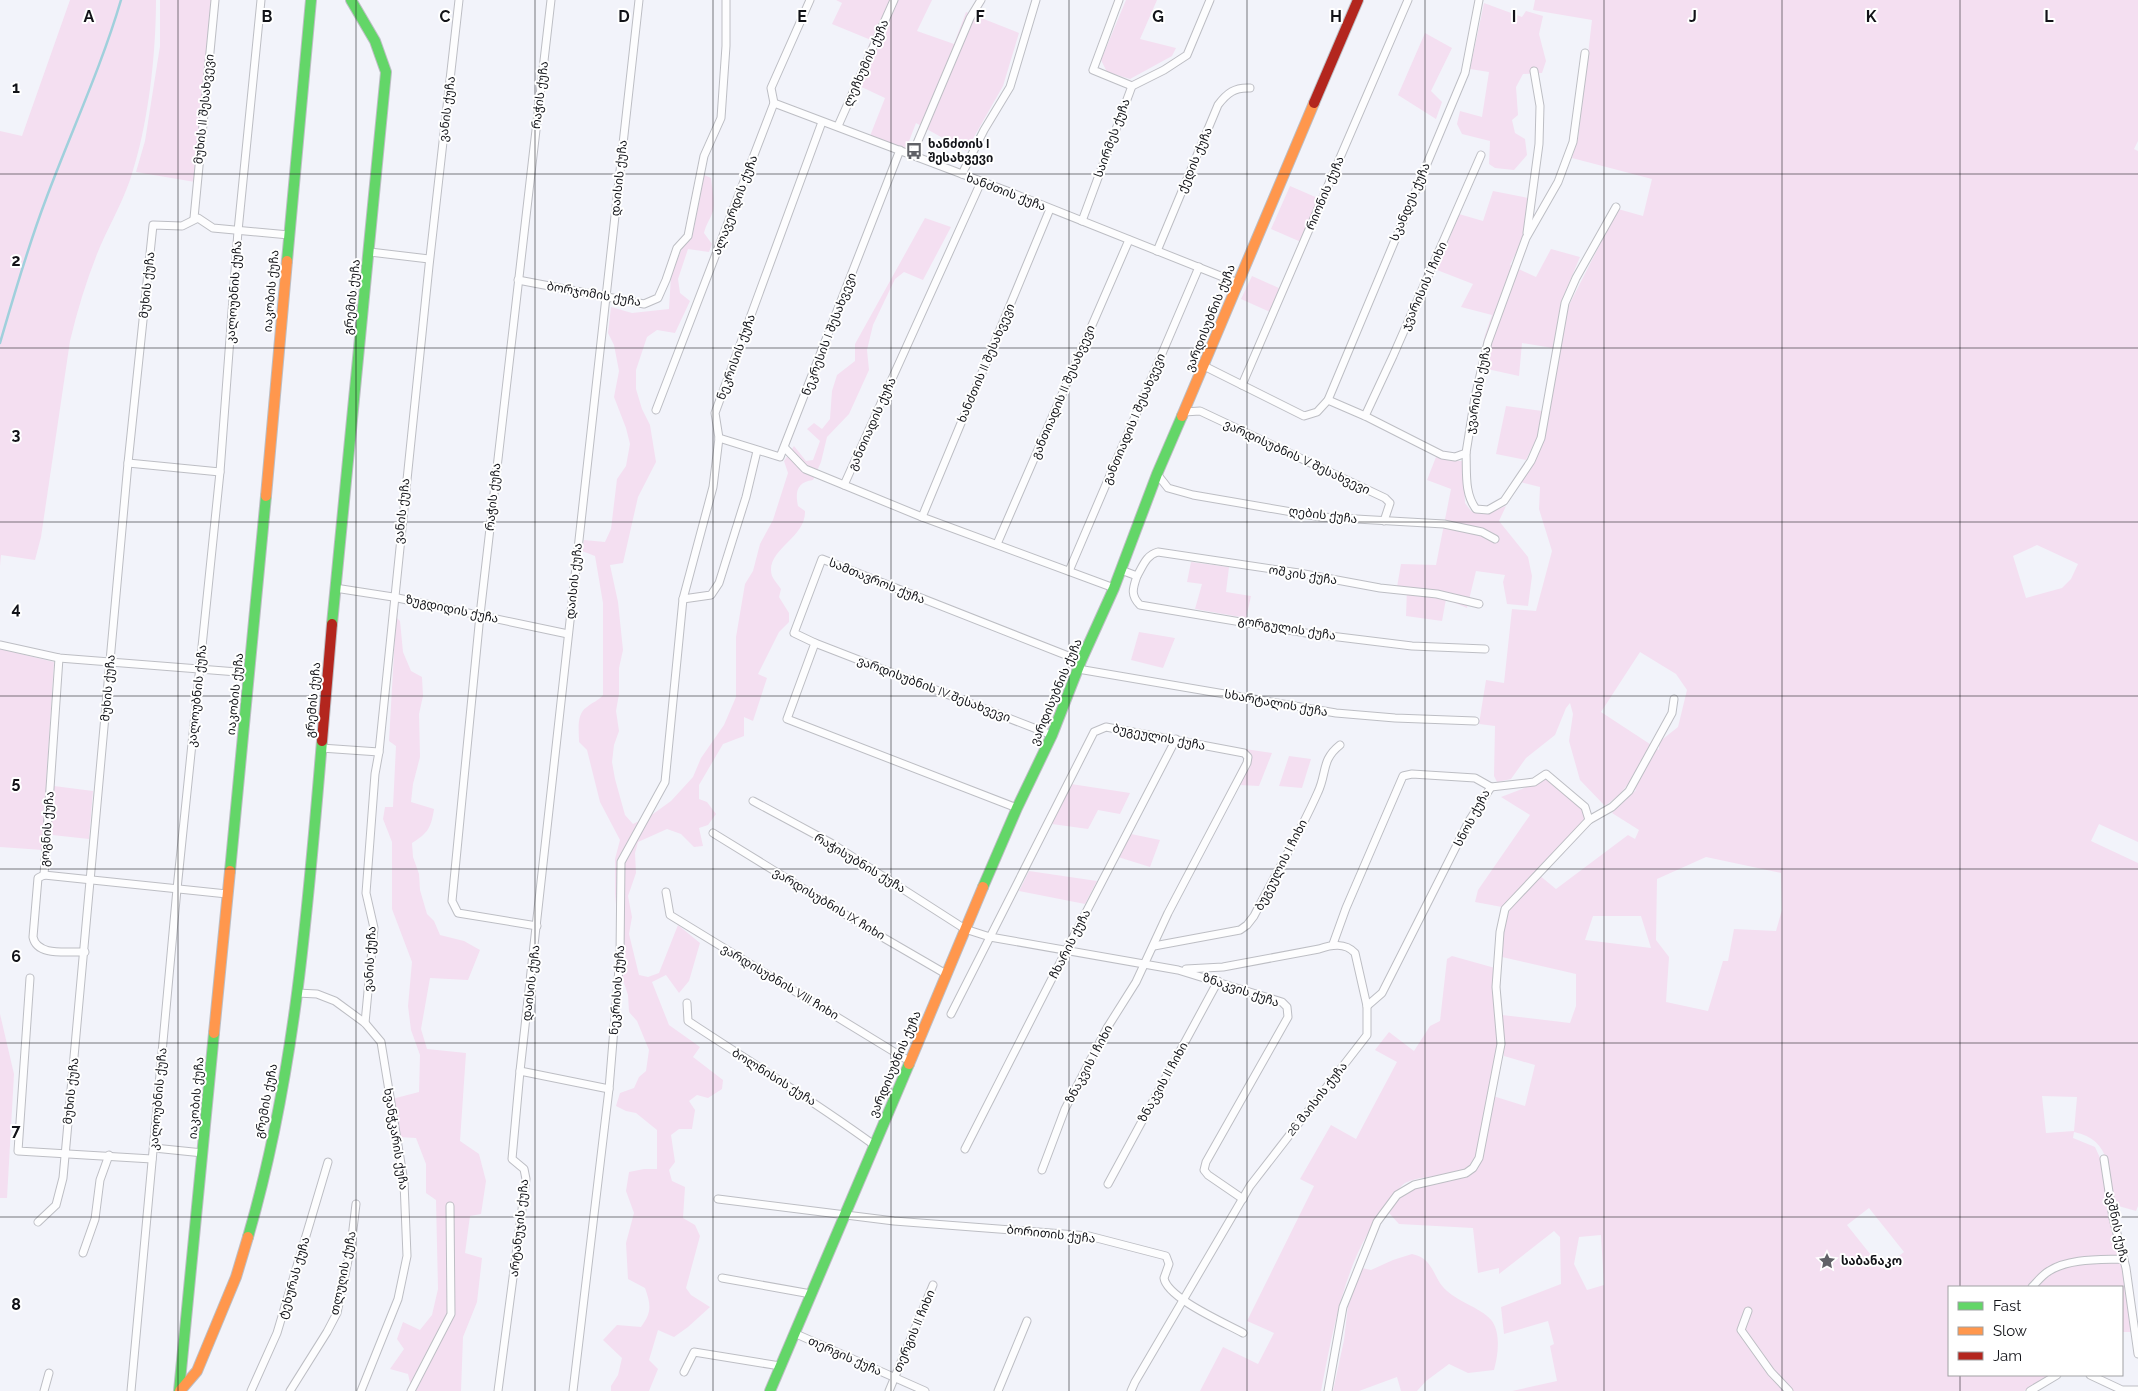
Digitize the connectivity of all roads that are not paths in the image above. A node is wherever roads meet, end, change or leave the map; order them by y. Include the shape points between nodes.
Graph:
1 (215, 0) edge
2 (261, 0) edge
3 (312, 0) edge
4 (351, 0) edge
5 (459, 0) edge
6 (551, 0) edge
7 (639, 0) edge
8 (726, 0) edge
9 (810, 0) edge
10 (894, 0) edge
11 (981, 0) edge
12 (1036, 0) edge
13 (1119, 0) edge
14 (1210, 0) edge
15 (1358, 0) edge
16 (1408, 0) edge
17 (1479, 0) edge
18 (1585, 53) dead end
19 (1534, 71) dead end
20 (1132, 86) junction
21 (1250, 88) dead end
22 (774, 103) junction
23 (822, 122) junction
24 (838, 126) junction
25 (900, 150) junction
26 (912, 155) junction
27 (1481, 155) dead end
28 (962, 174) junction
29 (982, 182) junction
30 (1616, 206) dead end
31 (1050, 209) junction
32 (194, 218) junction
33 (1082, 221) junction
34 (238, 231) junction
35 (289, 235) junction
36 (1526, 238) junction
37 (1129, 240) junction
38 (1157, 250) junction
39 (370, 252) junction
40 (429, 259) junction
41 (1199, 267) junction
42 (518, 280) junction
43 (1238, 282) junction
44 (606, 298) junction
45 (1204, 366) junction
46 (1242, 385) junction
47 (1328, 400) junction
48 (656, 410) dead end
49 (1184, 412) junction
50 (1365, 416) junction
51 (718, 438) junction
52 (785, 448) junction
53 (757, 451) junction
54 (1466, 453) junction
55 (128, 464) junction
56 (220, 472) junction
57 (1157, 474) junction
58 (844, 485) junction
59 (922, 517) junction
60 (1384, 521) junction
61 (1495, 539) dead end
62 (997, 544) junction
63 (1068, 570) junction
64 (1121, 570) junction
65 (1137, 576) junction
66 (335, 588) junction
67 (1114, 588) junction
68 (393, 597) junction
69 (683, 599) junction
70 (1479, 604) dead end
71 (480, 615) junction
72 (568, 634) junction
73 (815, 643) junction
74 (0, 645) edge
75 (1485, 649) dead end
76 (59, 658) junction
77 (111, 661) junction
78 (1080, 665) junction
79 (200, 668) junction
80 (250, 673) junction
81 (1674, 699) dead end
82 (1475, 722) dead end
83 (1052, 735) junction
84 (1176, 739) junction
85 (1340, 745) dead end
86 (321, 748) junction
87 (379, 752) junction
88 (1491, 787) junction
89 (753, 801) dead end
90 (1017, 808) junction
91 (1589, 820) junction
92 (713, 833) dead end
93 (44, 875) junction
94 (90, 881) junction
95 (177, 889) junction
96 (666, 892) dead end
97 (227, 894) junction
98 (538, 926) junction
99 (965, 929) junction
100 (990, 937) junction
101 (1333, 944) junction
102 (1154, 946) junction
103 (1066, 949) junction
104 (85, 952) junction
105 (1145, 963) junction
106 (1178, 970) junction
107 (946, 974) junction
108 (30, 978) dead end
109 (1218, 981) junction
110 (297, 993) junction
111 (687, 1003) dead end
112 (1367, 1006) junction
113 (951, 1014) dead end
114 (365, 1023) junction
115 (909, 1061) junction
116 (520, 1071) junction
117 (609, 1089) junction
118 (874, 1145) junction
119 (154, 1148) junction
120 (965, 1149) dead end
121 (64, 1153) junction
122 (203, 1153) junction
123 (109, 1155) junction
124 (152, 1159) junction
125 (2104, 1159) dead end
126 (328, 1162) dead end
127 (1042, 1170) dead end
128 (1108, 1184) dead end
129 (718, 1199) dead end
130 (1243, 1199) junction
131 (356, 1204) dead end
132 (450, 1206) dead end
133 (843, 1216) junction
134 (38, 1222) dead end
135 (83, 1253) dead end
136 (2124, 1259) junction
137 (722, 1278) dead end
138 (934, 1285) dead end
139 (2033, 1286) edge
140 (811, 1294) junction
141 (1183, 1300) junction
142 (1748, 1311) dead end
143 (1028, 1321) dead end
144 (794, 1333) junction
145 (1243, 1333) dead end
146 (2137, 1341) edge
147 (2138, 1354) edge
148 (780, 1366) junction
149 (684, 1372) dead end
150 (50, 1373) dead end
151 (2055, 1376) edge
152 (2092, 1376) edge
153 (894, 1378) junction
154 (2138, 1390) edge
155 (44, 1391) edge
156 (131, 1391) edge
157 (180, 1391) edge
158 (251, 1391) edge
159 (290, 1391) edge
160 (361, 1391) edge
161 (410, 1391) edge
162 (498, 1391) edge
163 (573, 1391) edge
164 (770, 1391) edge
165 (889, 1391) edge
166 (925, 1391) edge
167 (998, 1391) edge
168 (1131, 1391) edge
169 (1328, 1391) edge
170 (1789, 1391) edge
171 (2030, 1391) edge

1 - 32 street, მუხის II შესახვევი
2 - 34 street, კალოუბნის ქუჩა
3 - 35 street, იაკობის ქუჩა
4 - 39 street, გრემის ქუჩა via 375,41 386,72
5 - 40 street, ვანის ქუჩა
6 - 42 street, რაჭის ქუჩა
7 - 44 street, დაისის ქუჩა
8 - 44 street, ბორჯომის ქუჩა via 721,118 704,156 688,236 677,248 658,298 644,304
9 - 22 street, ალავერდის ქუჩა via 771,88
10 - 24 street, ლეჩხუმის ქუჩა
11 - 26 street via 970,18
12 - 28 street via 1010,87
13 - 20 street via 1093,70
14 - 20 street, საირმეს ქუჩა via 1186,55
15 - 43 street, ვარდისუბნის ქუჩა
16 - 46 street, რიონის ქუჩა
17 - 47 street, სკანდეს ქუჩა via 1465,73
18 - 36 street, ჯვარისის ქუჩა via 1573,142 1558,182
19 - 36 street via 1540,106 1539,144
20 - 33 street, საირმეს ქუჩა
21 - 38 street, ქედის ქუჩა via 1237,88 1218,105
22 - 23 street, ხანძთის ქუჩა
22 - 48 street, ალავერდის ქუჩა
23 - 24 street, ხანძთის ქუჩა
23 - 51 street, ნეკრისის ქუჩა via 715,413
24 - 25 street, ხანძთის ქუჩა
25 - 26 street, ხანძთის ქუჩა
25 - 52 street, ნეკრესის I შესახვევი
26 - 28 street, ხანძთის ქუჩა
27 - 50 street, ჯვარისის I ჩიხი
28 - 29 street, ხანძთის ქუჩა
29 - 31 street, ხანძთის ქუჩა
29 - 58 street, განთიადის ქუჩა
30 - 54 street, ჯვარისის ქუჩა via 1565,303 1541,438 1531,461 1504,502 1488,510 1476,508 1470,501
31 - 33 street, ხანძთის ქუჩა
31 - 59 street, ხანძთის II შესახვევი
32 - 34 street via 212,228
32 - 55 street, მუხის ქუჩა via 182,226 153,225
33 - 37 street, ხანძთის ქუჩა
34 - 35 street
34 - 56 street, კალოუბნის ქუჩა
35 - 80 street, იაკობის ქუჩა
36 - 54 street, ჯვარისის ქუჩა via 1488,342
37 - 38 street, ხანძთის ქუჩა
37 - 62 street, განთიადის II შესახვევი
38 - 41 street, ხანძთის ქუჩა
39 - 40 street
39 - 66 street, გრემის ქუჩა
40 - 68 street, ვანის ქუჩა
41 - 43 street, ხანძთის ქუჩა
41 - 63 street, განთიადის I შესახვევი
42 - 44 street, ბორჯომის ქუჩა
42 - 71 street, რაჭის ქუჩა
43 - 45 street, ვარდისუბნის ქუჩა
44 - 72 street, დაისის ქუჩა
45 - 46 street
45 - 49 street, ვარდისუბნის ქუჩა
46 - 47 street via 1304,416 1317,412
47 - 50 street
49 - 57 street, ვარდისუბნის ქუჩა
49 - 60 street, ვარდისუბნის V შესახვევი via 1200,411 1385,498 1390,503
50 - 54 street via 1442,455 1455,457
51 - 53 street
51 - 69 street, ნეკრისის ქუჩა via 713,487
52 - 53 street via 780,457
52 - 58 street via 805,469
53 - 69 street via 719,583 711,595
55 - 56 street
55 - 77 street, მუხის ქუჩა
56 - 79 street, კალოუბნის ქუჩა
57 - 60 street, ღების ქუჩა via 1168,488 1193,495 1321,517
57 - 64 street, ვარდისუბნის ქუჩა
58 - 59 street, განთიადის ქუჩა
59 - 62 street, განთიადის ქუჩა
60 - 61 street, ღების ქუჩა via 1444,524 1482,532
62 - 63 street, განთიადის ქუჩა
63 - 67 street, განთიადის ქუჩა
64 - 65 street
64 - 67 street, ვარდისუბნის ქუჩა
65 - 70 street, ოშკის ქუჩა via 1146,560 1158,552 1380,588 1437,594
65 - 75 street, გორგულის ქუჩა via 1132,591 1140,605 1314,634 1412,646
66 - 68 street, ზუგდიდის ქუჩა
66 - 86 street, გრემის ქუჩა
67 - 78 street, ვარდისუბნის ქუჩა
68 - 71 street, ზუგდიდის ქუჩა
68 - 87 street, ვანის ქუჩა
69 - 117 street, ნეკრისის ქუჩა via 665,782 620,862 620,956
71 - 72 street, ზუგდიდის ქუჩა
71 - 98 street, რაჭის ქუჩა via 452,900 458,913
72 - 98 street, დაისის ქუჩა
73 - 78 street, სამთავროს ქუჩა via 794,633 822,559
73 - 83 street, ვარდისუბნის IV შესახვევი
73 - 90 street via 787,719
74 - 76 street
76 - 77 street
76 - 93 street, გოგნის ქუჩა
77 - 79 street
77 - 94 street, მუხის ქუჩა
78 - 82 street, სხარტალის ქუჩა via 1336,713
78 - 83 street, ვარდისუბნის ქუჩა
79 - 80 street
79 - 95 street, კალოუბნის ქუჩა
80 - 97 street, იაკობის ქუჩა
81 - 91 street via 1672,713 1629,791 1612,807
83 - 90 street, ვარდისუბნის ქუჩა
84 - 100 street, ბუგეულის ქუჩა via 1106,727 1094,732
84 - 102 street, ბუგეულის ქუჩა via 1244,753 1248,763 1168,913
84 - 103 street, ჩხარის ქუჩა
85 - 102 street, ბუგეულის I ჩიხი via 1331,752 1319,790 1247,925 1240,930
86 - 87 street
86 - 110 street, გრემის ქუჩა
87 - 114 street, ვანის ქუჩა via 366,893 374,928
88 - 91 street via 1534,782 1546,774 1585,808
88 - 101 street, სნოს ქუჩა via 1475,778 1403,776
88 - 112 street, სნოს ქუჩა via 1469,822 1382,993
89 - 99 street, რაჭისუბნის ქუჩა via 831,843
90 - 99 street, ვარდისუბნის ქუჩა
91 - 169 street via 1505,909 1496,987 1501,1044 1479,1158 1466,1173 1414,1185 1397,1194 1377,1222 1343,1307
92 - 107 street, ვარდისუბნის IX ჩიხი
93 - 94 street, გოგნის ქუჩა
93 - 104 street via 38,878 36,889 34,944 42,949
94 - 95 street, გოგნის ქუჩა
94 - 104 street, მუხის ქუჩა
95 - 97 street, გოგნის ქუჩა
95 - 119 street, კალოუბნის ქუჩა
96 - 115 street, ვარდისუბნის VIII ჩიხი via 670,915
97 - 122 street, იაკობის ქუჩა
98 - 116 street, დაისის ქუჩა
99 - 100 street, ზნაკვის ქუჩა
99 - 107 street, ვარდისუბნის ქუჩა
100 - 103 street, ზნაკვის ქუჩა
100 - 113 street, ბუგეულის ქუჩა
101 - 106 street via 1224,967
101 - 112 street, 26 მაისის ქუჩა via 1350,947 1355,953
102 - 105 street, ბუგეულის ქუჩა
103 - 105 street, ზნაკვის ქუჩა
103 - 120 street, ჩხარის ქუჩა
104 - 121 street, მუხის ქუჩა
105 - 106 street, ზნაკვის ქუჩა
105 - 127 street, ზნაკვის I ჩიხი via 1065,1109
106 - 109 street, ზნაკვის ქუჩა
107 - 115 street, ვარდისუბნის ქუჩა
108 - 121 street via 18,1151
109 - 128 street, ზნაკვის II ჩიხი
109 - 130 street, ზნაკვის ქუჩა via 1282,1002 1288,1016 1204,1170
110 - 114 street, ხვანჭკარის ქუჩა via 317,994 335,1001
110 - 157 street, გრემის ქუჩა via 275,1126 236,1277 198,1371
111 - 118 street, ბოლნისის ქუჩა via 688,1021 826,1109
112 - 130 street, 26 მაისის ქუჩა via 1368,1035
114 - 160 street, ხვანჭკარის ქუჩა via 381,1042 404,1182 407,1256 398,1299
115 - 118 street, ვარდისუბნის ქუჩა
116 - 117 street
116 - 162 street, არტანუჯის ქუჩა via 512,1160 524,1169 526,1179
117 - 163 street, ნეკრისის ქუჩა
118 - 133 street, ვარდისუბნის ქუჩა
119 - 122 street
119 - 124 street, კალოუბნის ქუჩა
121 - 123 street
121 - 134 street, მუხის ქუჩა via 63,1178 56,1206
122 - 157 street, იაკობის ქუჩა
123 - 124 street
123 - 135 street via 100,1180 95,1218
124 - 156 street, კალოუბნის ქუჩა
125 - 136 street, ავშნის ქუჩა
126 - 158 street, ტეხურას ქუჩა via 277,1333
129 - 133 street
130 - 141 street, 26 მაისის ქუჩა
131 - 159 street, თლუღის ქუჩა via 337,1313
132 - 161 street via 451,1314
133 - 140 street, ვარდისუბნის ქუჩა
133 - 141 street, ბორითის ქუჩა via 1088,1236 1166,1256 1169,1264 1165,1282
136 - 139 street via 2077,1262 2055,1268 2046,1272
136 - 146 street, ავშნის ქუჩა
137 - 140 street
138 - 153 street, თერგის II ჩიხი
140 - 144 street, ვარდისუბნის ქუჩა
141 - 145 street, ბორითის ქუჩა
141 - 168 street, 26 მაისის ქუჩა
142 - 170 street via 1741,1330
143 - 167 street
144 - 148 street, ვარდისუბნის ქუჩა
144 - 153 street, თერგის ქუჩა
146 - 147 street, ავშნის ქუჩა
148 - 149 street via 694,1352
148 - 164 street, ვარდისუბნის ქუჩა
150 - 155 street
151 - 171 street
152 - 154 street via 2122,1390
153 - 165 street, თერგის II ჩიხი
153 - 166 street, თერგის ქუჩა

